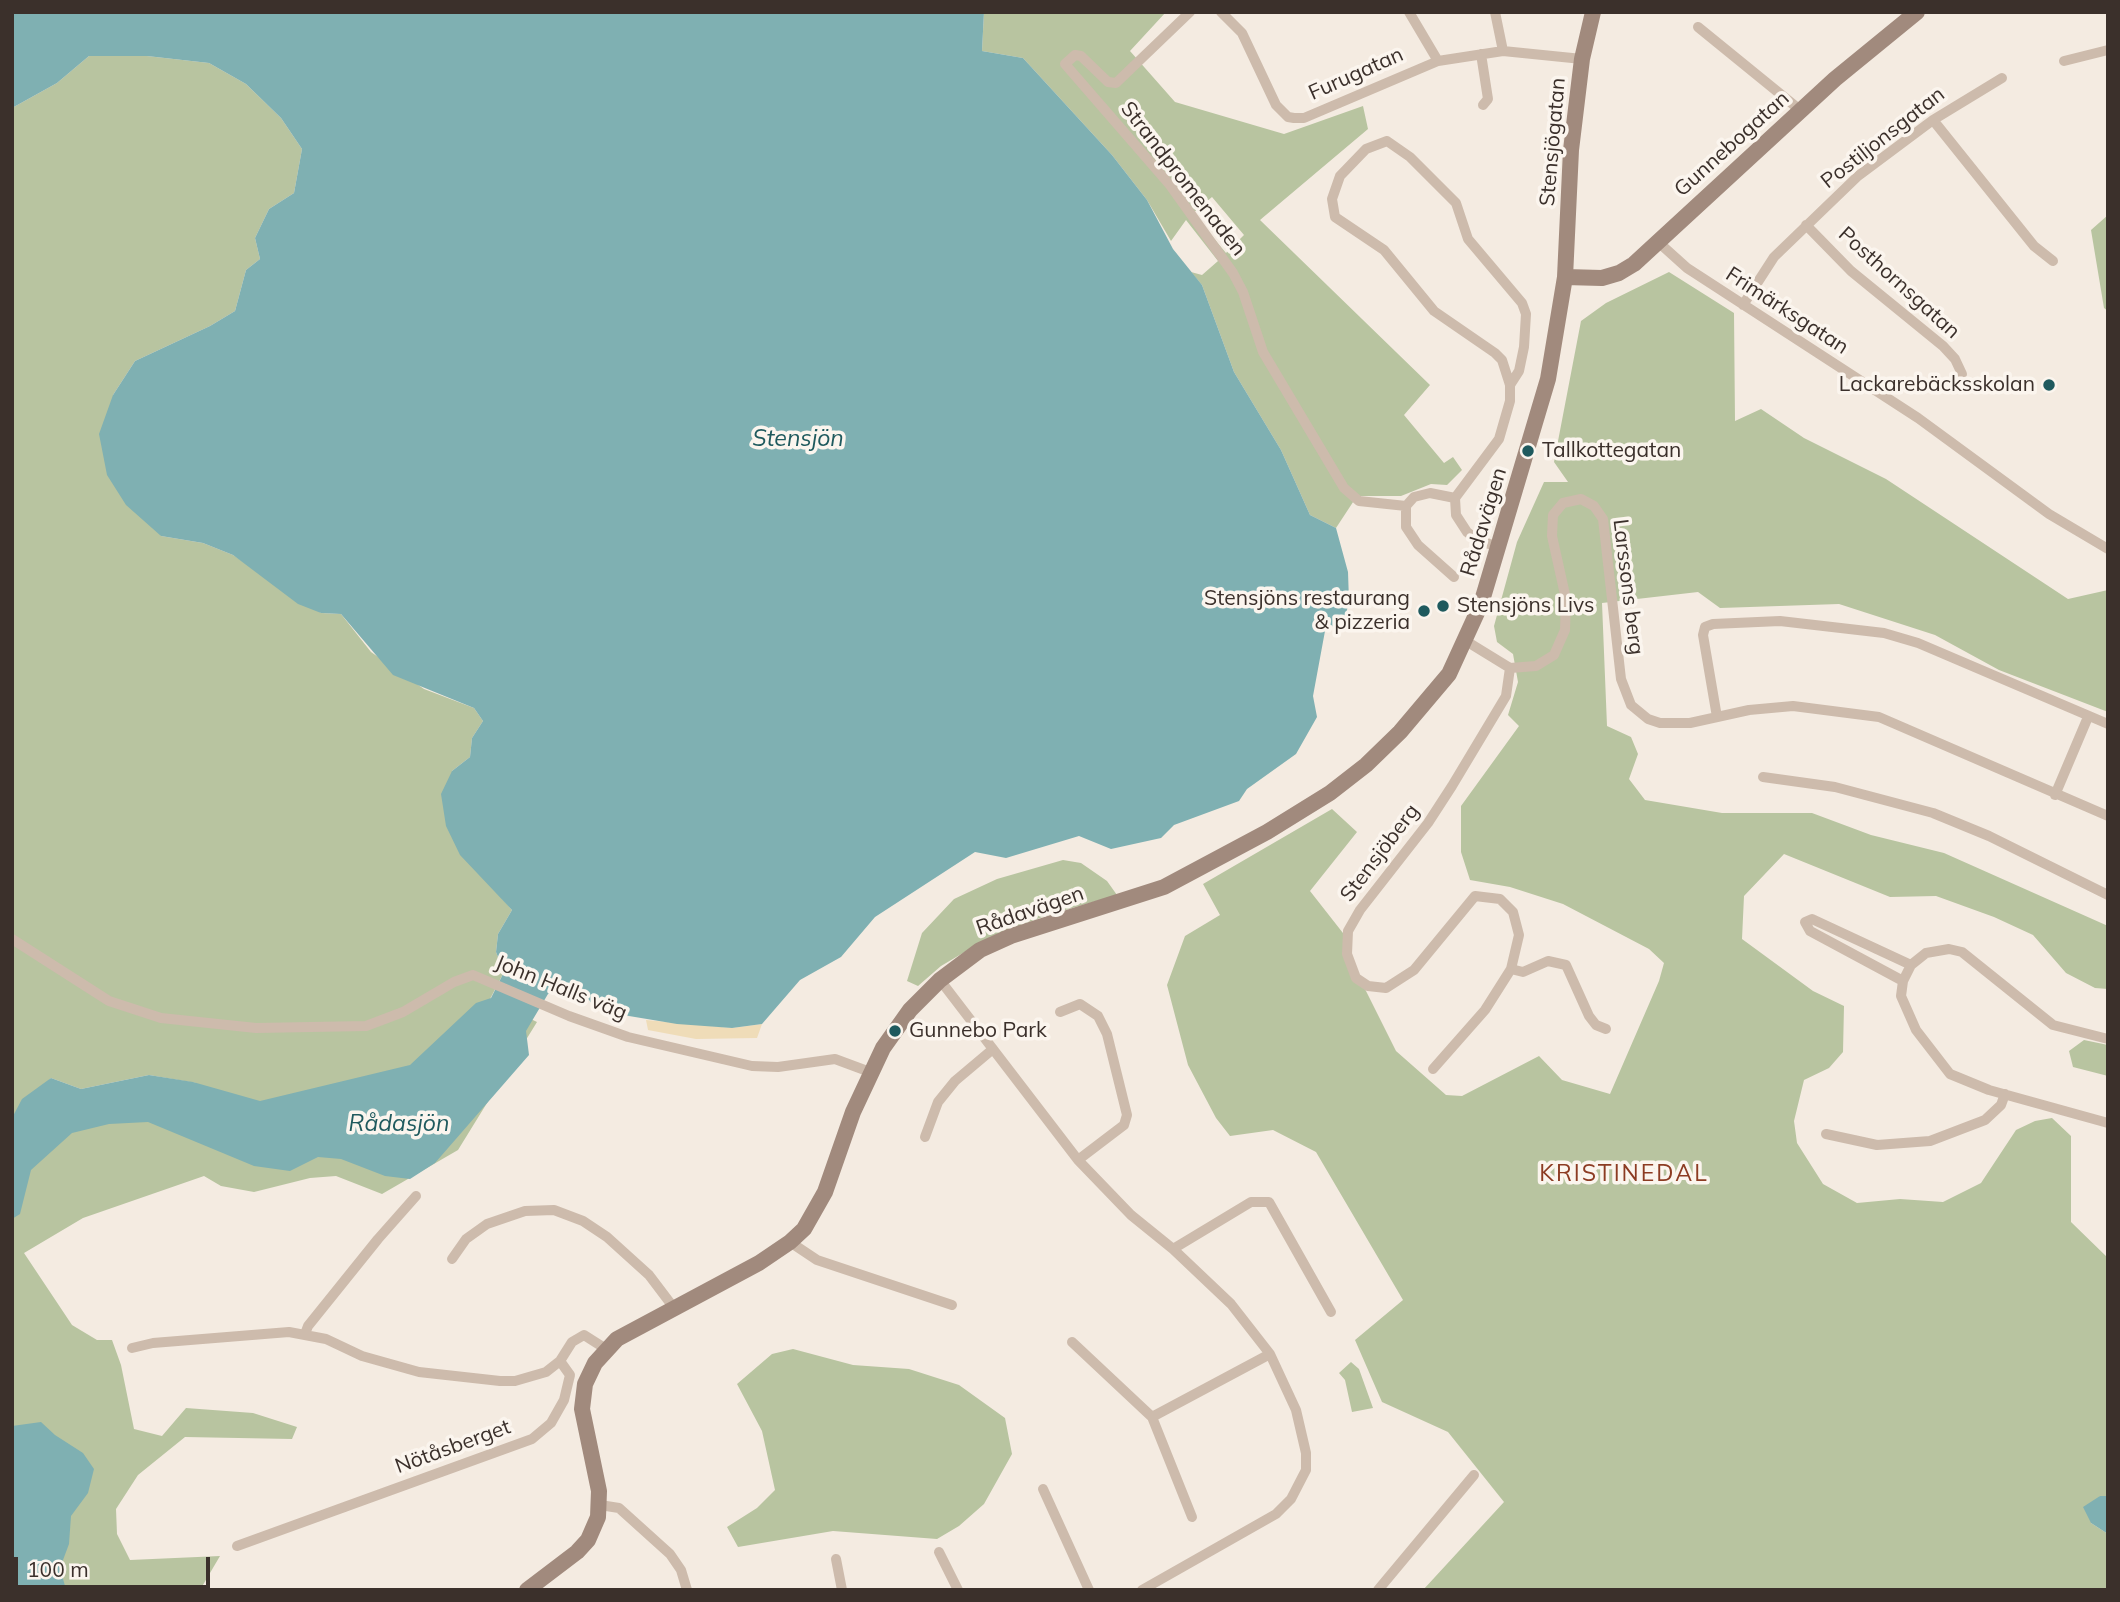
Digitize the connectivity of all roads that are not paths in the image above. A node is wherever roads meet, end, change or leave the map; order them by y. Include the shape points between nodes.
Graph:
1 (1190, 12) edge
2 (1220, 12) edge
3 (1409, 12) edge
4 (1495, 12) edge
5 (1593, 12) edge
6 (1917, 12) edge
7 (1698, 27) dead end
8 (2108, 50) edge
9 (1503, 51) junction
10 (1480, 54) junction
11 (1582, 59) junction
12 (1438, 61) junction
13 (2064, 61) dead end
14 (2002, 78) dead end
15 (1483, 105) dead end
16 (1800, 110) junction
17 (1933, 120) junction
18 (1806, 225) junction
19 (1657, 241) junction
20 (2053, 261) dead end
21 (1564, 277) junction
22 (1743, 305) junction
23 (1962, 374) dead end
24 (1510, 385) junction
25 (1455, 498) junction
26 (1406, 506) junction
27 (1500, 548) junction
28 (2108, 549) edge
29 (1454, 577) dead end
30 (1466, 641) junction
31 (1510, 668) junction
32 (1717, 717) junction
33 (2088, 717) junction
34 (2108, 724) edge
35 (1763, 777) dead end
36 (2054, 795) junction
37 (2108, 816) edge
38 (2108, 895) edge
39 (12, 939) edge
40 (1911, 965) junction
41 (1511, 969) junction
42 (940, 980) junction
43 (1903, 981) junction
44 (1060, 1012) dead end
45 (1606, 1029) dead end
46 (2108, 1039) edge
47 (993, 1049) junction
48 (1433, 1069) dead end
49 (870, 1072) junction
50 (2005, 1094) junction
51 (2108, 1123) edge
52 (1826, 1134) dead end
53 (925, 1137) dead end
54 (1078, 1160) junction
55 (416, 1196) dead end
56 (790, 1242) junction
57 (1173, 1249) junction
58 (452, 1259) dead end
59 (953, 1305) dead end
60 (674, 1308) junction
61 (1331, 1312) dead end
62 (305, 1334) junction
63 (1072, 1342) dead end
64 (132, 1348) dead end
65 (606, 1349) junction
66 (1270, 1354) junction
67 (560, 1361) junction
68 (1152, 1417) junction
69 (1474, 1475) dead end
70 (1043, 1489) dead end
71 (600, 1505) junction
72 (1192, 1517) dead end
73 (237, 1546) dead end
74 (939, 1552) dead end
75 (836, 1559) dead end
76 (1158, 1586) edge
77 (527, 1590) edge
78 (687, 1590) edge
79 (842, 1590) edge
80 (958, 1590) edge
81 (1089, 1590) edge
82 (1142, 1590) edge
83 (1378, 1590) edge

1 - 26 street, Strandpromenaden via 1116,83 1108,82 1081,56 1075,55 1065,64 1170,185 1233,273 1263,352 1343,488 1359,501
2 - 12 street, Furugatan via 1242,33 1276,105 1288,117 1304,118
3 - 12 street, Furugatan
4 - 9 street
5 - 11 street, Stensjögatan
6 - 16 street, Gunnebogatan
7 - 16 street
8 - 13 street
9 - 10 street, Furugatan
9 - 11 street, Furugatan
10 - 12 street, Furugatan
10 - 15 street via 1488,99
11 - 21 street, Stensjögatan
14 - 17 street, Postiljonsgatan
16 - 19 street, Gunnebogatan
17 - 18 street, Postiljonsgatan via 1858,176
17 - 20 street via 2034,246
18 - 22 street, Postiljonsgatan via 1774,257
18 - 23 street, Posthornsgatan via 1851,271 1943,346
19 - 21 street, Gunnebogatan via 1619,273 1591,279
19 - 22 street, Frimärksgatan via 1687,268
21 - 27 street, Rådavägen via 1548,379
22 - 28 street, Frimärksgatan via 1918,418 2049,514
24 - 24 street via 1524,347 1522,303 1468,239 1456,203 1395,144 1377,143 1340,176 1332,199 1335,217 1384,250 1434,311 1495,353
24 - 25 street via 1499,439
25 - 26 street via 1422,494
25 - 27 street via 1456,515 1467,532
26 - 29 street via 1410,535
27 - 30 street, Rådavägen
30 - 31 street
30 - 42 street, Rådavägen via 1449,674 1424,705 1366,765 1330,793 1200,870 1134,899 1011,936 966,958
31 - 32 street, Larssons berg via 1547,661 1560,645 1566,599 1552,536 1553,515 1563,503 1581,499 1594,506 1603,519 1621,679 1631,705 1660,723
31 - 41 street, Stensjöberg via 1500,708 1428,823 1360,910 1346,943 1356,978 1367,986 1386,988 1414,970 1471,899 1485,895 1507,905 1518,924 1518,948
32 - 33 street via 1705,627 1780,621 1884,633 1918,643
32 - 36 street, Larssons berg via 1793,706 1879,717
33 - 34 street
33 - 36 street
35 - 38 street via 1847,790 1933,813 1989,835
36 - 37 street, Larssons berg
39 - 49 street, John Halls väg via 122,1006 161,1018 256,1028 366,1026 473,975 628,1037 752,1066 835,1059
40 - 43 street
40 - 43 street via 1812,919 1805,922 1810,931
40 - 46 street via 1934,950 1962,952 2053,1025
41 - 45 street via 1523,972 1548,961 1566,965 1589,1016
41 - 48 street, Stensjöberg via 1485,1010
42 - 47 street
42 - 49 street, Rådavägen via 895,1031
43 - 50 street via 1901,996 1909,1016 1941,1065 1969,1084
44 - 54 street via 1080,1004 1090,1008 1103,1024 1127,1115 1125,1125
47 - 53 street via 938,1102
47 - 54 street
49 - 56 street, Rådavägen via 825,1192 816,1211
50 - 51 street
50 - 52 street via 2001,1105 1985,1120 1930,1141 1877,1144
54 - 57 street via 1131,1215
55 - 62 street
56 - 59 street via 817,1260
56 - 60 street, Rådavägen
57 - 61 street via 1251,1202 1269,1202
57 - 66 street via 1231,1304
58 - 60 street via 467,1239 487,1224 525,1211 554,1210 607,1237 649,1275
60 - 65 street, Rådavägen
62 - 64 street via 256,1333
62 - 67 street via 395,1367 472,1380 515,1381 537,1376
63 - 68 street
65 - 67 street via 584,1335 572,1342
65 - 71 street, Rådavägen via 589,1374 582,1409
66 - 68 street
66 - 76 street via 1286,1384 1302,1433 1306,1470 1298,1488 1276,1514
67 - 73 street, Nötåsberget via 570,1375 564,1400 551,1423 532,1439
68 - 72 street
69 - 83 street
70 - 81 street
71 - 77 street, Rådavägen via 588,1540
71 - 78 street via 626,1513 670,1554
74 - 80 street
75 - 79 street
76 - 82 street

